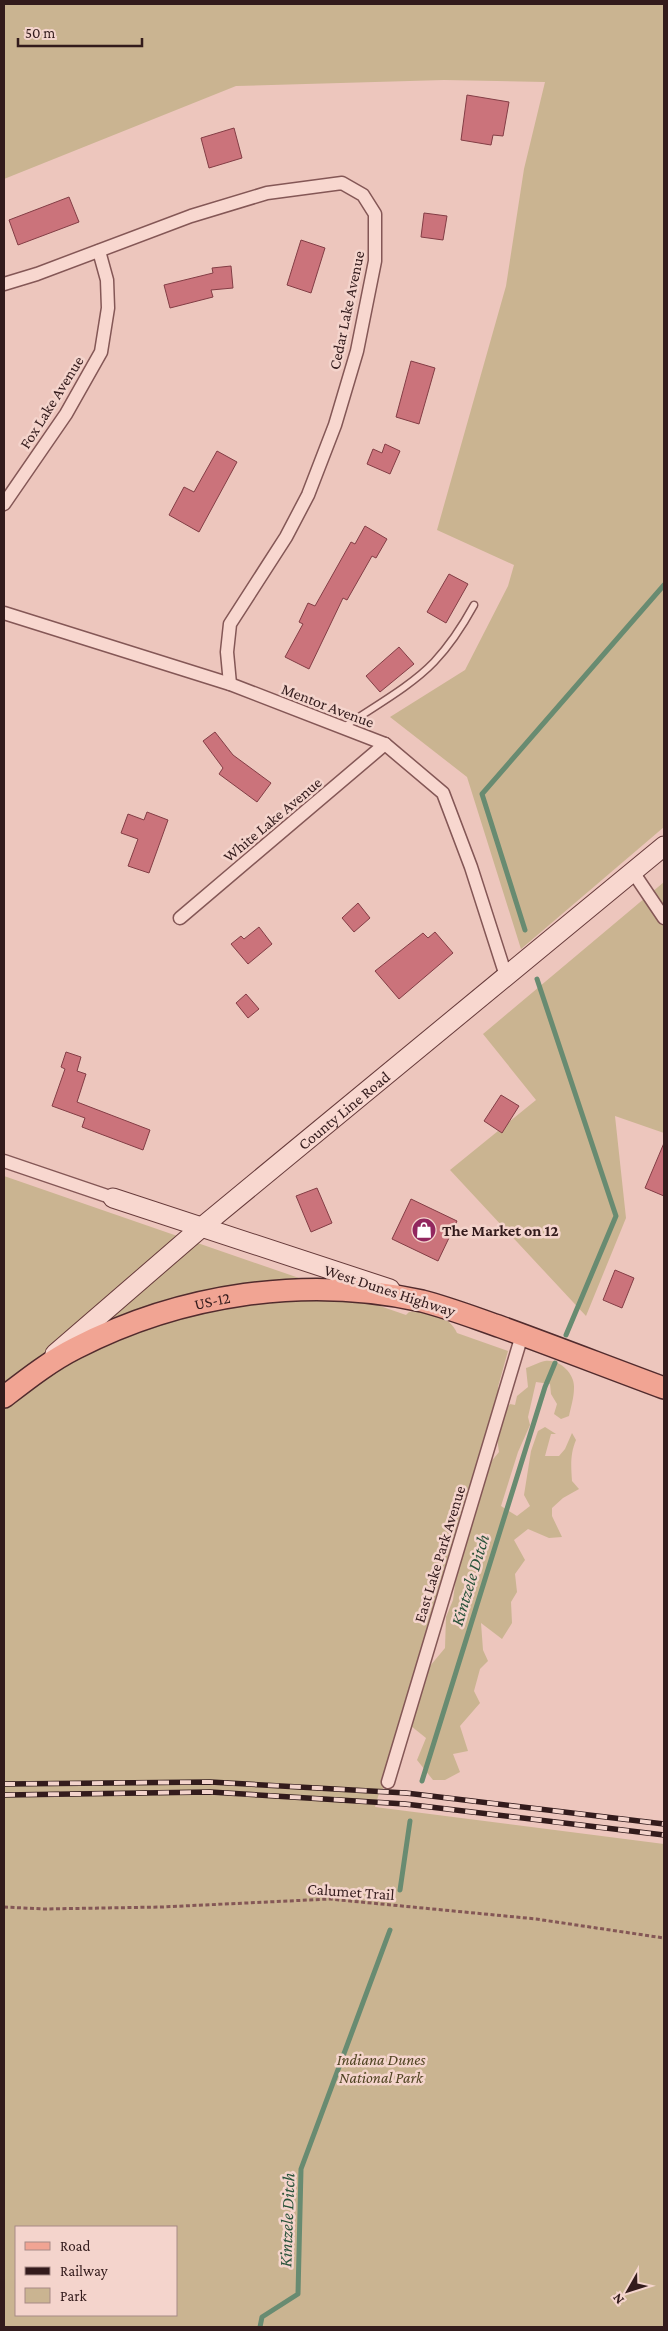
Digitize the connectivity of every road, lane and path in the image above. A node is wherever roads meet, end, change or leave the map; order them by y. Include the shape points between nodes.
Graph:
1 (99, 251) junction
2 (4, 284) edge
3 (4, 504) edge
4 (474, 605) dead end
5 (4, 613) edge
6 (230, 684) junction
7 (343, 728) junction
8 (384, 744) junction
9 (664, 846) edge
10 (633, 872) junction
11 (180, 918) dead end
12 (664, 918) edge
13 (506, 976) junction
14 (4, 1161) edge
15 (113, 1198) joint
16 (203, 1226) junction
17 (443, 1307) junction
18 (522, 1335) junction
19 (27, 1379) junction
20 (664, 1388) edge
21 (4, 1397) edge
22 (388, 1782) dead end
23 (4, 1908) edge
24 (664, 1938) edge

1 - 2 street, Cedar Lake Avenue
1 - 3 street, Fox Lake Avenue via 107,280 108,308 101,352 66,414
1 - 6 street, Cedar Lake Avenue via 229,204 267,193 322,184 342,183 355,189 375,214 375,261 357,351 335,425 308,495 286,537 230,624 227,652
4 - 7 lane via 452,641 433,663
5 - 6 street, Mentor Avenue
6 - 7 street, Mentor Avenue
7 - 8 street, Mentor Avenue
8 - 11 street, White Lake Avenue
8 - 13 street, Mentor Avenue via 443,793
9 - 10 street, County Line Road
10 - 12 street
10 - 13 street, County Line Road
13 - 16 street, County Line Road
14 - 15 street
15 - 16 street, West Dunes Highway
16 - 17 street, West Dunes Highway
16 - 19 street, County Line Road
17 - 18 main road, West Dunes Highway
17 - 19 main road, US-12 via 390,1296 330,1290 282,1291 212,1299 105,1334
18 - 20 main road, West Dunes Highway
18 - 22 street, East Lake Park Avenue
19 - 21 main road, US-12
23 - 24 path, Calumet Trail via 162,1907 330,1899 536,1919

